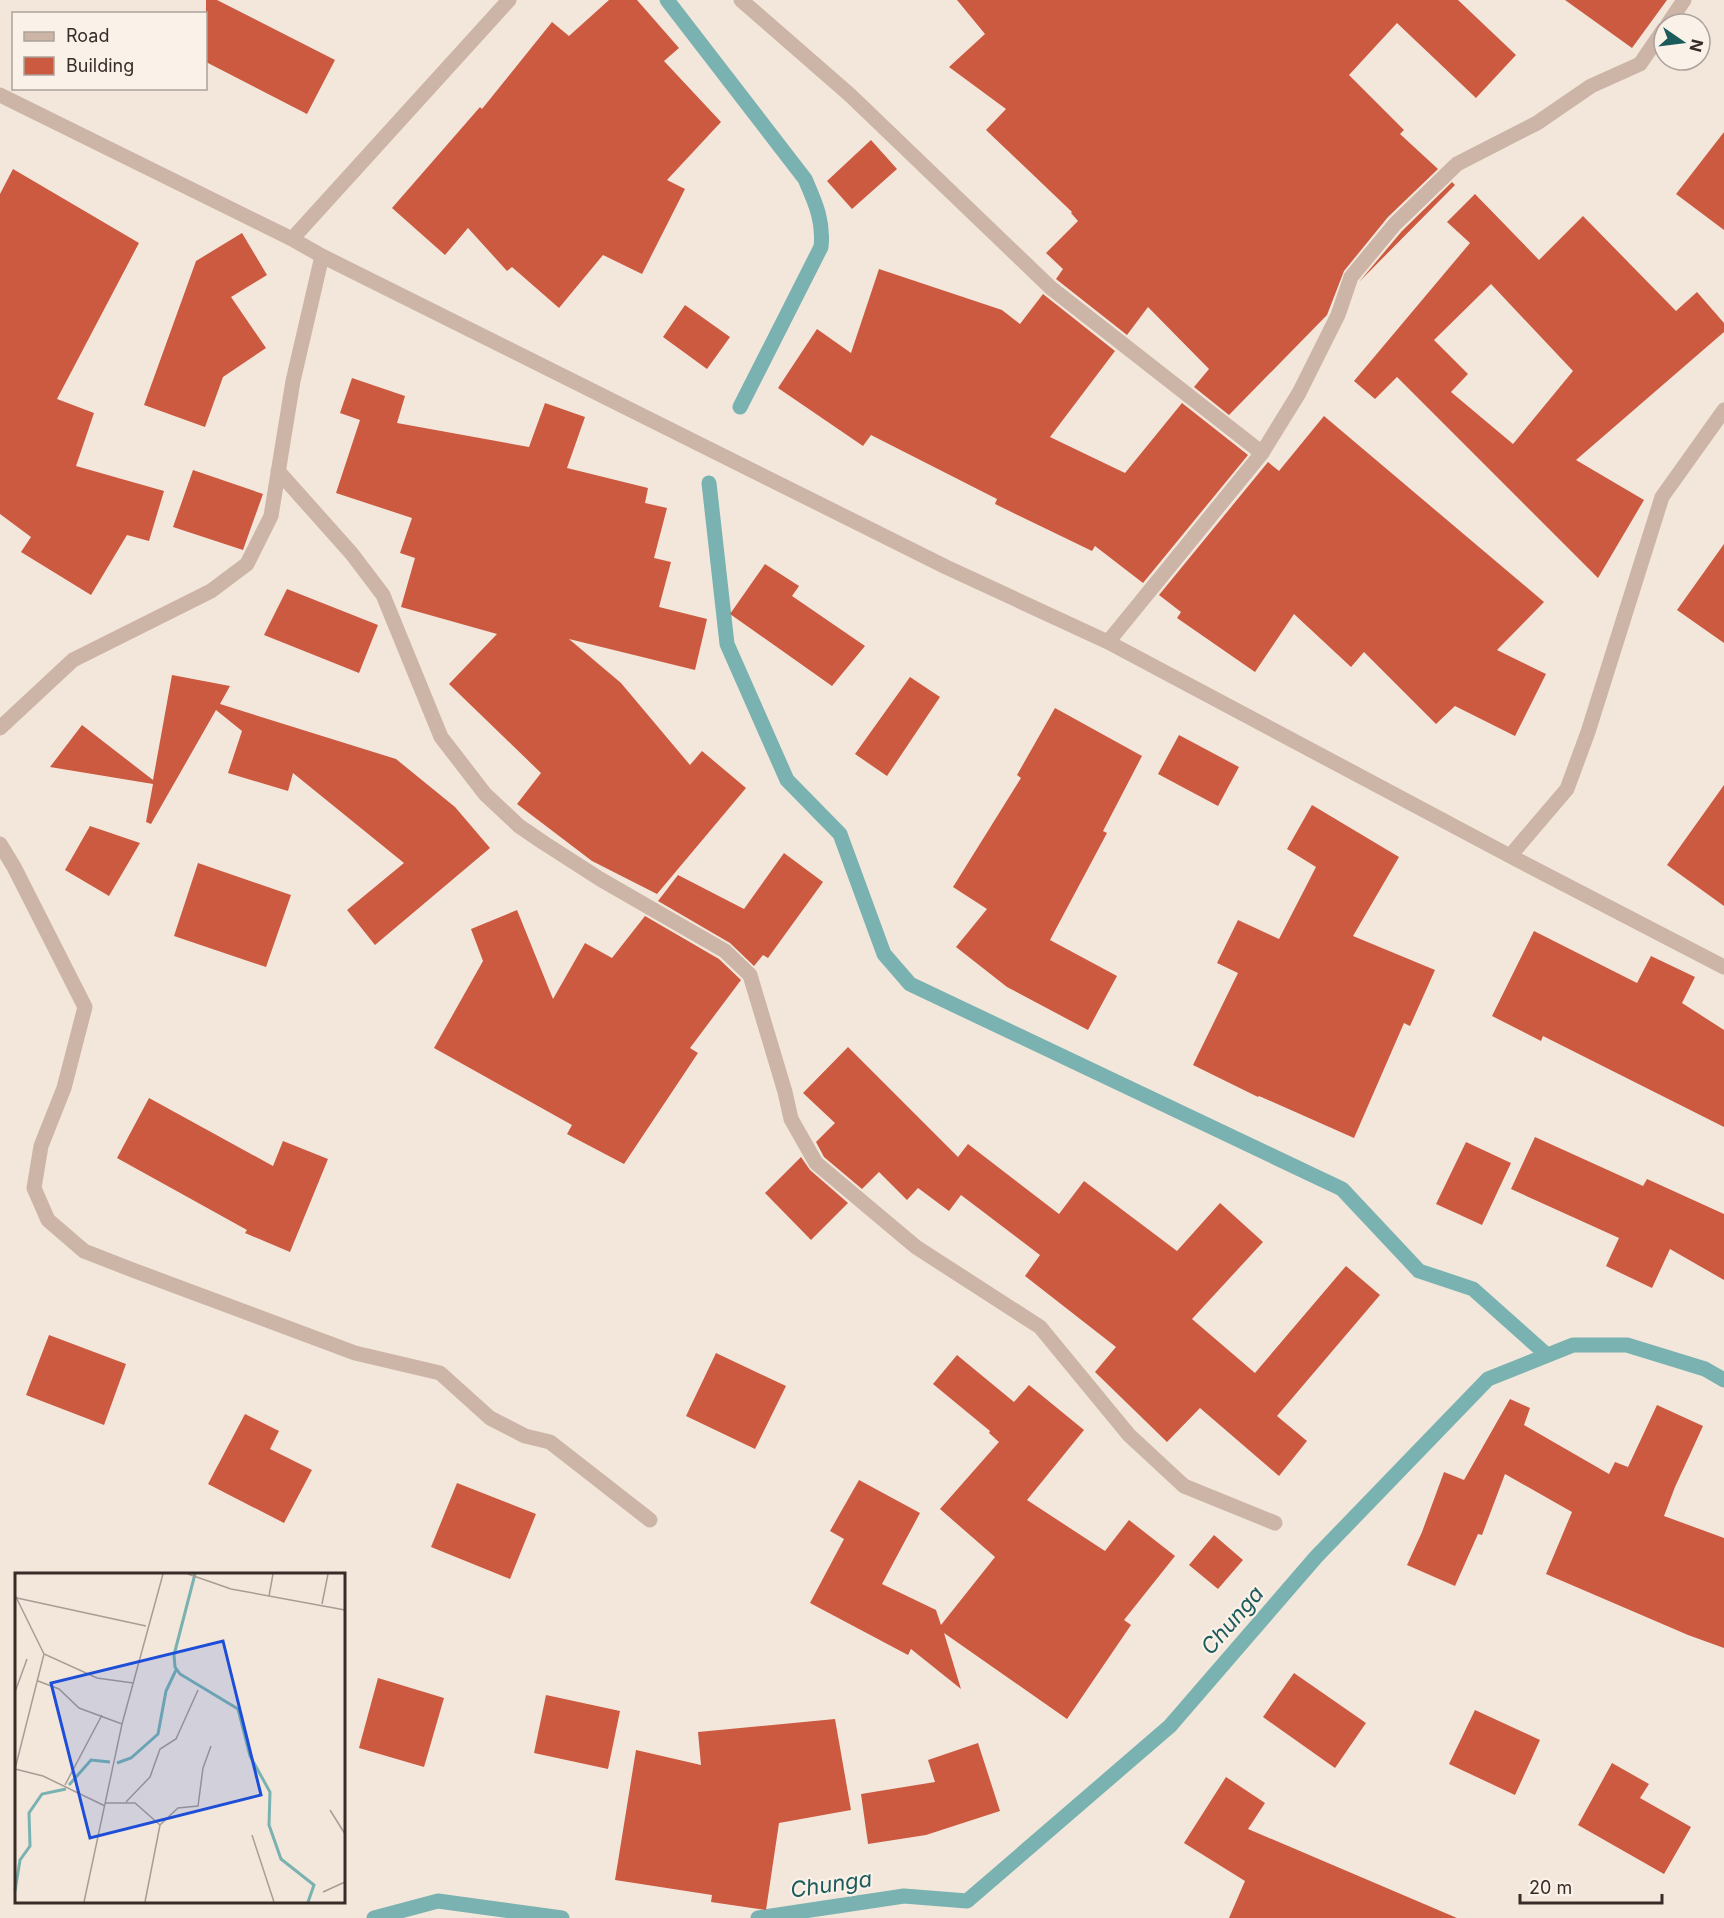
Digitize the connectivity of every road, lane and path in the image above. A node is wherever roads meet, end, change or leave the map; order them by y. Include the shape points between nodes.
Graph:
1 (509, 0) edge
2 (741, 0) edge
3 (1652, 46) edge
4 (0, 95) edge
5 (292, 239) junction
6 (322, 256) junction
7 (1724, 410) edge
8 (1262, 453) junction
9 (278, 471) junction
10 (1108, 642) junction
11 (0, 728) edge
12 (0, 844) edge
13 (1510, 856) junction
14 (1724, 967) edge
15 (650, 1520) dead end
16 (1275, 1523) dead end

1 - 5 street
2 - 8 street via 850,95 1051,288
3 - 8 street via 1640,64 1591,86 1537,123 1457,164 1395,224 1351,278 1338,315 1299,393
4 - 5 street
5 - 6 street
6 - 9 street via 293,381
6 - 10 street via 946,567
7 - 13 street via 1662,497 1567,789
8 - 10 street
9 - 11 street via 271,516 247,564 212,591 74,660
9 - 16 street via 383,595 441,737 485,794 536,838 725,951 750,975 791,1119 816,1163 916,1247 1040,1327 1129,1435 1184,1486
10 - 13 street
12 - 15 street via 85,1007 64,1088 41,1146 34,1188 48,1220 84,1251 120,1266 355,1353 440,1373 490,1418 525,1436 550,1442
13 - 14 street

